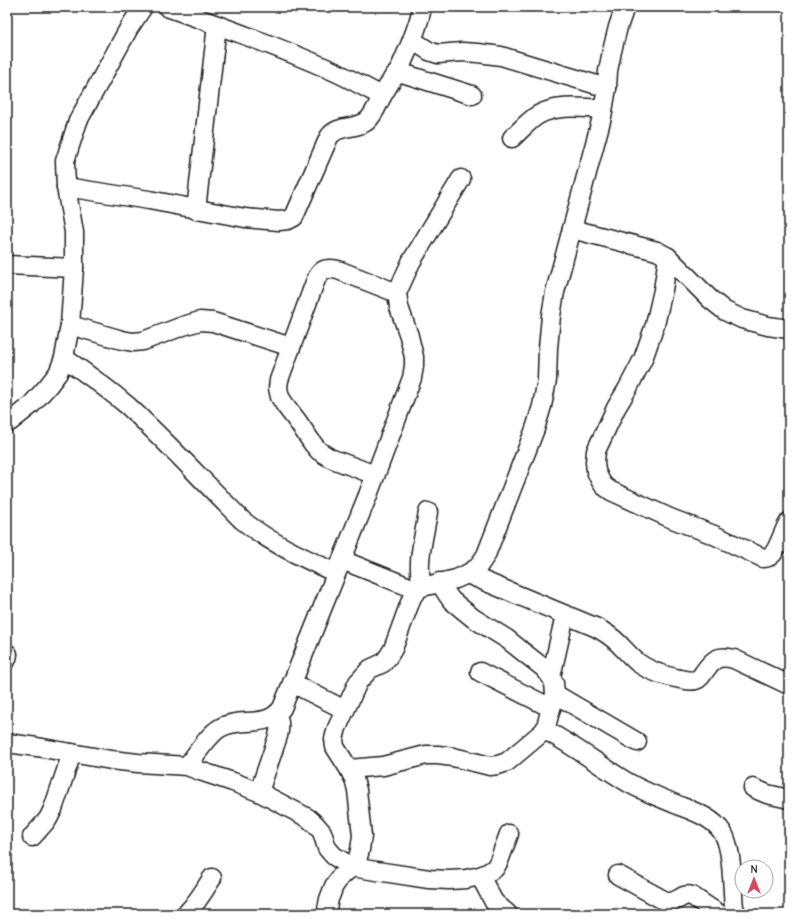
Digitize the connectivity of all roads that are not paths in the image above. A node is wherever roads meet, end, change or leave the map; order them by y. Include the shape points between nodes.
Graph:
1 (143, 7) edge
2 (167, 7) edge
3 (422, 7) edge
4 (625, 7) edge
5 (217, 25) junction
6 (412, 40) junction
7 (398, 73) junction
8 (606, 88) junction
9 (472, 95) dead end
10 (382, 96) junction
11 (603, 108) junction
12 (512, 138) dead end
13 (461, 178) dead end
14 (66, 187) junction
15 (196, 210) junction
16 (572, 229) junction
17 (668, 257) junction
18 (7, 265) edge
19 (74, 268) junction
20 (397, 293) junction
21 (70, 325) junction
22 (789, 329) edge
23 (291, 348) junction
24 (64, 358) junction
25 (7, 423) edge
26 (375, 475) junction
27 (428, 512) dead end
28 (789, 522) edge
29 (339, 567) junction
30 (467, 574) junction
31 (426, 586) junction
32 (565, 615) junction
33 (480, 672) dead end
34 (292, 683) junction
35 (789, 685) edge
36 (552, 693) junction
37 (345, 710) junction
38 (277, 714) junction
39 (545, 730) junction
40 (637, 742) dead end
41 (7, 743) edge
42 (72, 753) junction
43 (188, 766) junction
44 (349, 769) junction
45 (753, 788) dead end
46 (259, 792) junction
47 (789, 799) edge
48 (509, 834) dead end
49 (32, 837) dead end
50 (352, 867) junction
51 (618, 875) dead end
52 (480, 876) junction
53 (212, 878) dead end
54 (728, 913) edge
55 (186, 914) edge
56 (326, 914) edge
57 (508, 914) edge

1 - 14 street via 78,121 66,161
2 - 5 street
3 - 6 street
4 - 8 street via 612,51
5 - 10 street via 320,66
5 - 15 street
6 - 7 street
6 - 8 street via 438,54 462,52 501,56
7 - 9 street via 402,72
7 - 10 street
8 - 11 street
10 - 15 street via 372,115 365,122 336,130 329,137 294,217 279,221 258,220
11 - 12 street via 552,109 539,115
11 - 16 street
13 - 20 street via 411,262
14 - 15 street
14 - 19 street via 74,232
16 - 17 street via 657,250
16 - 30 street via 555,292 547,380 542,406 486,555 478,567
17 - 22 street via 725,311 768,326
17 - 28 street via 655,325 643,359 596,451 598,476 604,486 611,491 763,558 768,558 772,554
18 - 19 street
19 - 21 street
20 - 23 street via 338,270 323,270 316,278
20 - 26 street via 414,357 414,366 412,378
21 - 23 street via 133,342 143,341 200,321 213,322
21 - 24 street
23 - 26 street via 278,388 284,405 319,451 330,458
24 - 25 street via 58,373 48,386 31,405
24 - 29 street via 126,405 255,531 287,550
26 - 29 street
27 - 31 street via 419,569
29 - 31 street
29 - 34 street
30 - 31 street
30 - 32 street
31 - 36 street via 451,600 528,655 545,670
31 - 37 street via 412,597 388,657 358,682
32 - 35 street via 606,633 638,663 667,676 697,680 715,659 727,657
32 - 36 street
33 - 36 street
34 - 37 street
34 - 38 street
36 - 39 street
36 - 40 street
37 - 44 street via 334,739
38 - 43 street via 259,722 238,722 220,728
38 - 46 street via 280,722 278,736
39 - 44 street via 507,762 498,765 490,766 453,757 426,755 383,766
39 - 54 street via 628,782 704,816 716,824 724,835 732,867
41 - 42 street
42 - 43 street via 111,760
42 - 49 street via 53,809
43 - 46 street
44 - 50 street via 357,790 362,836 357,860
45 - 47 street
46 - 50 street via 308,818 322,832 330,852
48 - 52 street via 495,868
50 - 52 street via 442,880
50 - 56 street via 334,886
51 - 54 street via 667,902 673,902 688,894
52 - 57 street via 494,902
53 - 55 street

